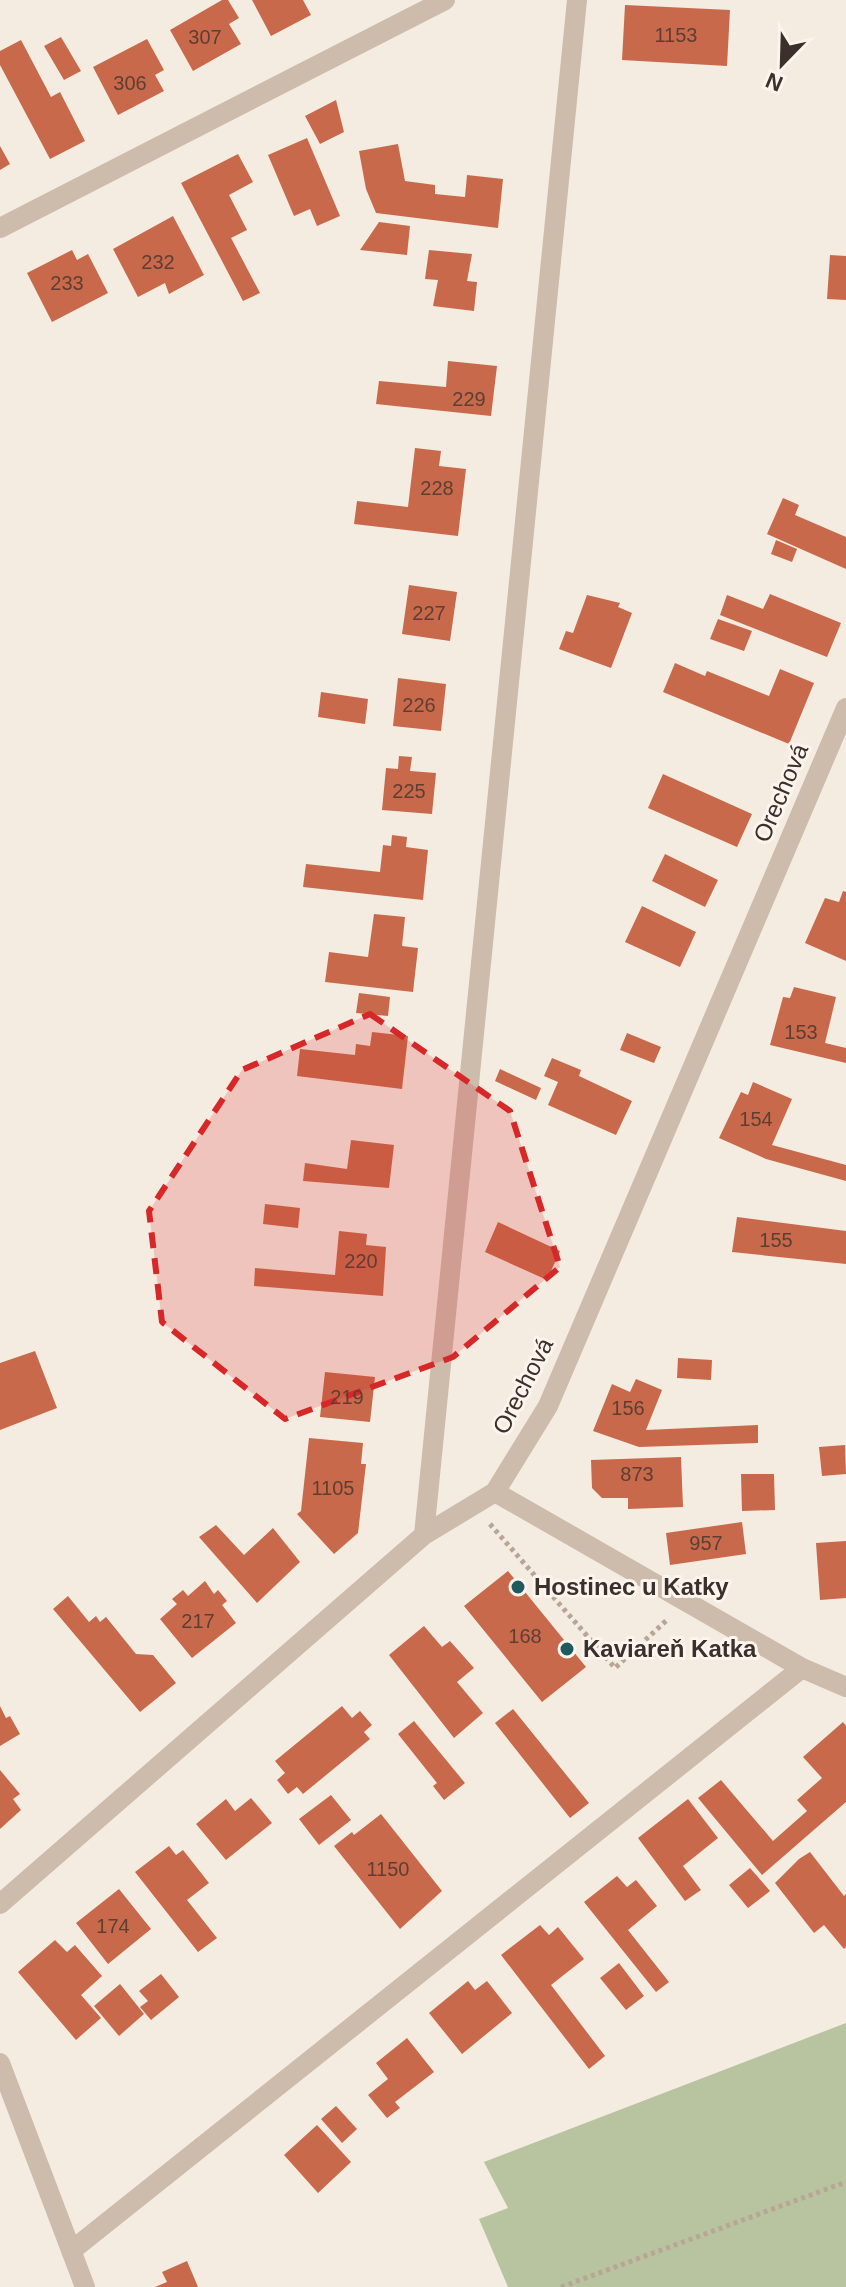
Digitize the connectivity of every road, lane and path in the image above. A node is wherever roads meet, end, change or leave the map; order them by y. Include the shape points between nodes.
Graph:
1 (445, 0) edge
2 (577, 0) edge
3 (0, 228) edge
4 (846, 708) edge
5 (495, 1492) junction
6 (473, 1505) junction
7 (424, 1535) junction
8 (686, 1602) junction
9 (802, 1668) junction
10 (846, 1687) edge
11 (0, 1904) edge
12 (0, 2063) edge
13 (846, 2182) edge
14 (71, 2251) junction
15 (85, 2287) edge
16 (561, 2287) edge

1 - 3 street
2 - 7 street
4 - 5 street, Orechová via 548,1406
5 - 6 street, Orechová
5 - 8 street
6 - 7 street, Orechová
6 - 8 path via 615,1668
7 - 11 street, Orechová
8 - 9 street
9 - 10 street
9 - 14 street
12 - 14 street
13 - 16 path
14 - 15 street

